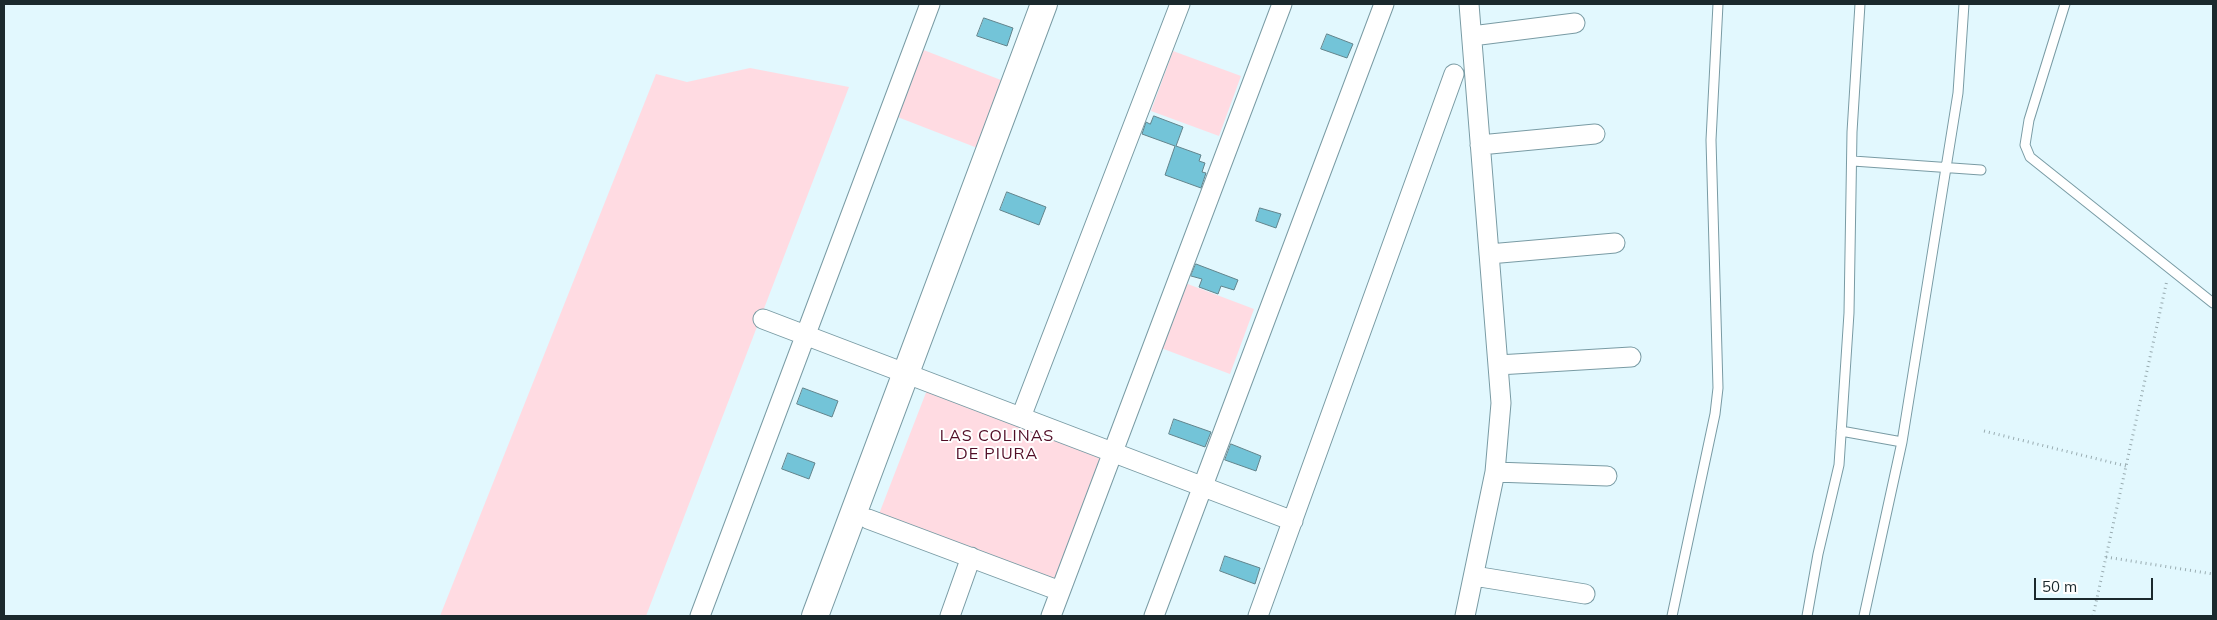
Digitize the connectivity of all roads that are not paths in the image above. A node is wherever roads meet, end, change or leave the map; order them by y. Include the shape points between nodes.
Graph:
1 (930, 4) edge
2 (1044, 4) edge
3 (1058, 4) edge
4 (1180, 4) edge
5 (1282, 4) edge
6 (1384, 4) edge
7 (1469, 4) edge
8 (1718, 4) edge
9 (1860, 4) edge
10 (1964, 4) edge
11 (2065, 4) edge
12 (1575, 23) dead end
13 (1472, 36) junction
14 (1454, 74) dead end
15 (1595, 134) dead end
16 (1480, 145) junction
17 (1852, 161) junction
18 (1945, 168) junction
19 (1981, 170) dead end
20 (1615, 243) dead end
21 (1489, 254) junction
22 (2213, 304) edge
23 (763, 319) dead end
24 (804, 335) junction
25 (1631, 357) dead end
26 (1498, 365) junction
27 (913, 376) junction
28 (1021, 418) junction
29 (1842, 431) junction
30 (1902, 442) junction
31 (1113, 452) junction
32 (1495, 472) junction
33 (1607, 476) dead end
34 (1203, 486) junction
35 (868, 519) junction
36 (1293, 521) junction
37 (971, 557) junction
38 (1474, 576) junction
39 (1060, 591) junction
40 (1585, 594) dead end
41 (700, 616) edge
42 (815, 616) edge
43 (833, 616) edge
44 (950, 616) edge
45 (1051, 616) edge
46 (1154, 616) edge
47 (1258, 616) edge
48 (1465, 616) edge
49 (1672, 616) edge
50 (1807, 616) edge
51 (1864, 616) edge

1 - 24 street
2 - 27 street
3 - 27 street
4 - 28 street
5 - 31 street
6 - 34 street
7 - 13 street
8 - 49 lane via 1711,140 1718,388
9 - 17 lane
10 - 18 lane via 1958,93
11 - 22 lane via 2029,120 2025,145 2030,157
12 - 13 street
13 - 16 street
14 - 36 street
15 - 16 street
16 - 21 street
17 - 18 lane
17 - 29 lane via 1849,314
18 - 19 lane
18 - 30 lane
20 - 21 street
21 - 26 street
23 - 24 street
24 - 27 street
24 - 41 street
25 - 26 street
26 - 32 street via 1501,403
27 - 28 street
27 - 35 street
27 - 42 street
28 - 31 street
29 - 30 lane
29 - 50 lane via 1839,464
30 - 51 lane
31 - 34 street
31 - 39 street
32 - 33 street
32 - 38 street
34 - 36 street
34 - 46 street
35 - 37 street
35 - 43 street
36 - 47 street
37 - 39 street
37 - 44 street
38 - 40 street
38 - 48 street
39 - 45 street

